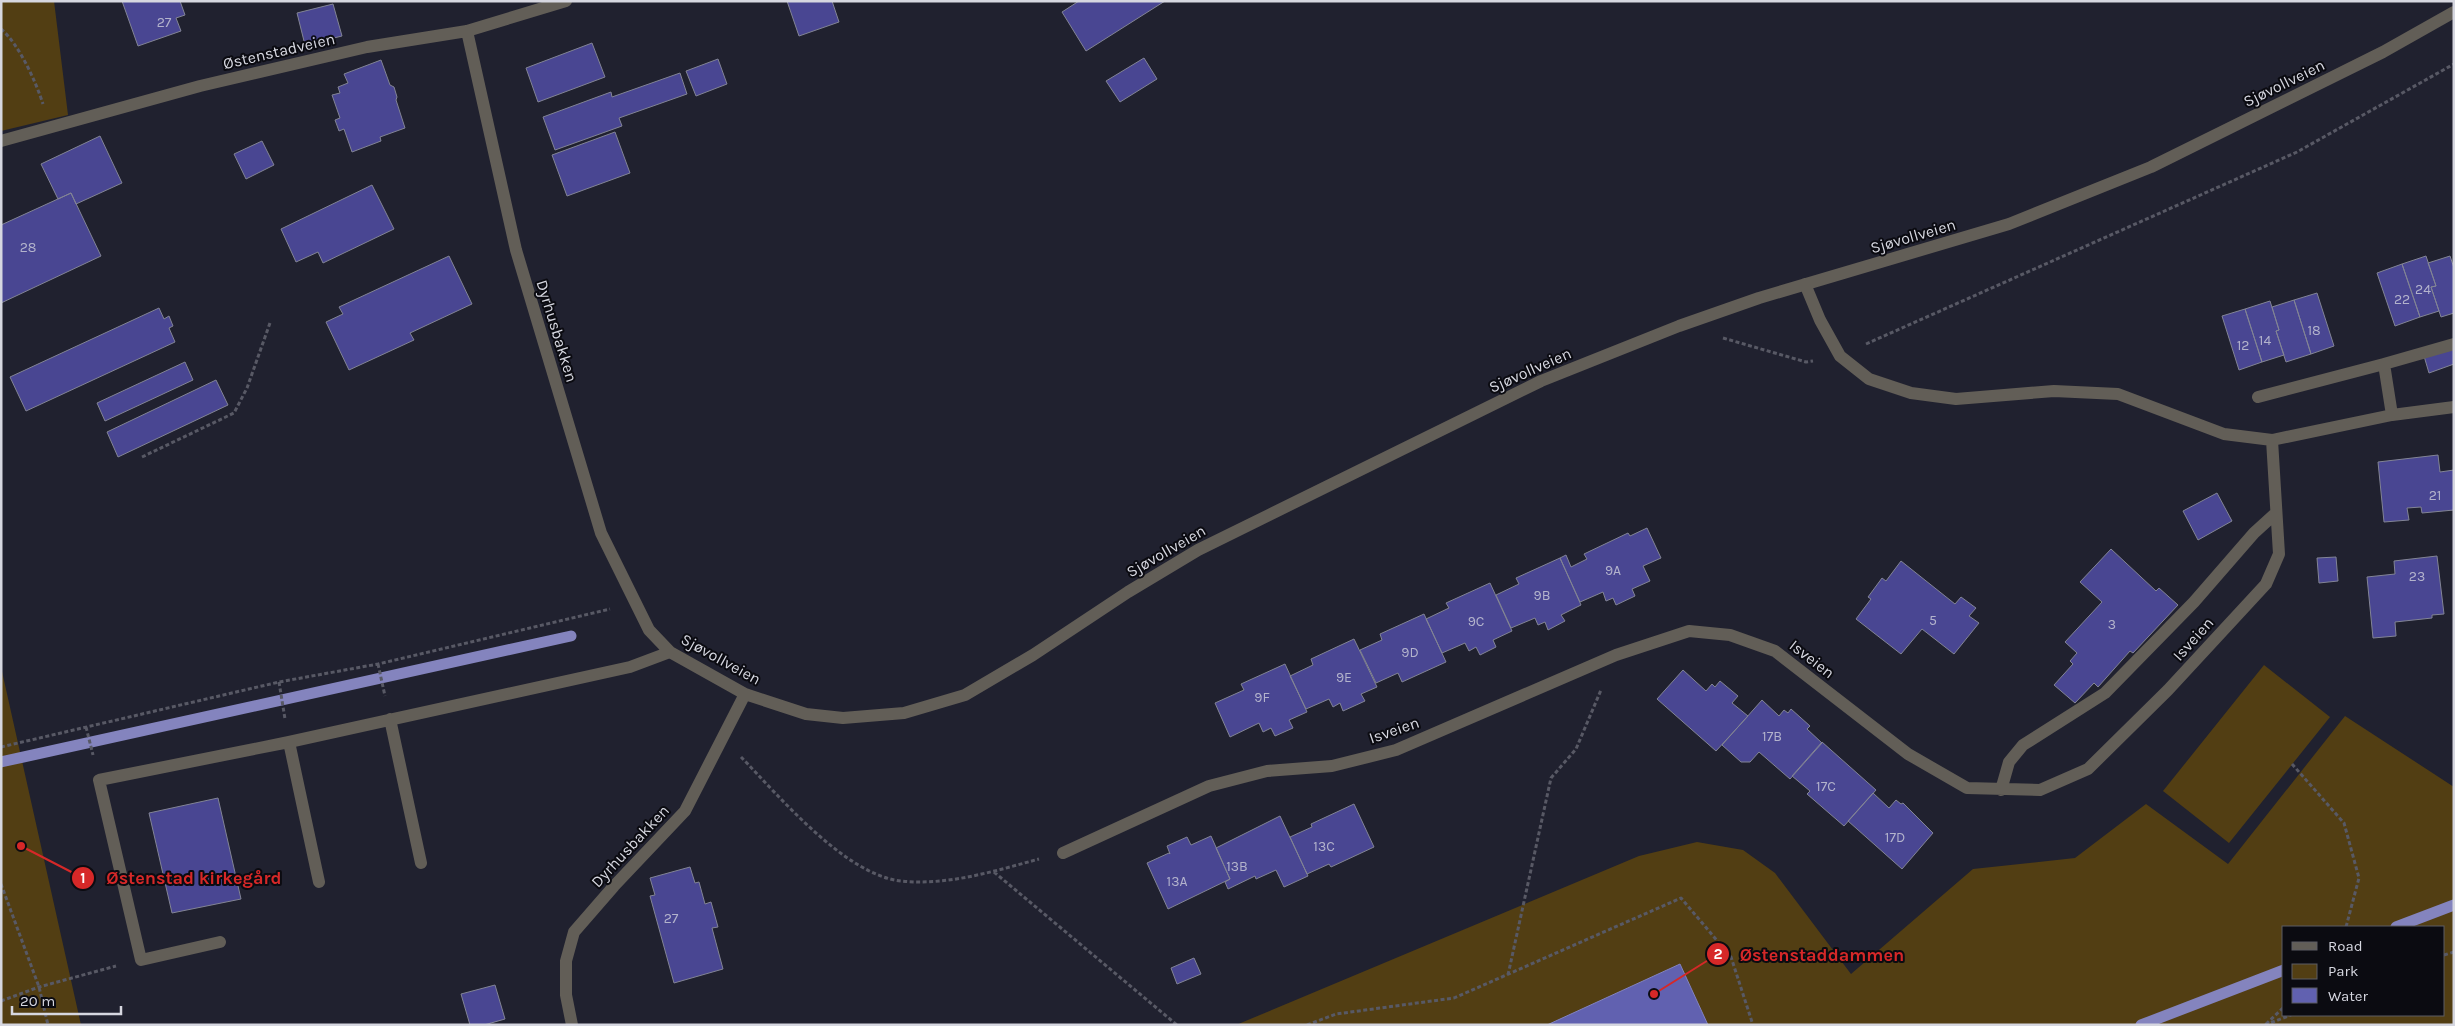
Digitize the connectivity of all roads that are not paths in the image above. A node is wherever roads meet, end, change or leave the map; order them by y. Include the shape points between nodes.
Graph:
1 (566, 1) edge
2 (2454, 12) edge
3 (468, 31) junction
4 (1, 141) edge
5 (1805, 284) junction
6 (2454, 344) edge
7 (2384, 364) junction
8 (2258, 397) dead end
9 (2454, 407) edge
10 (2392, 415) junction
11 (2272, 440) junction
12 (2276, 513) junction
13 (649, 630) joint
14 (670, 652) junction
15 (745, 694) junction
16 (390, 719) junction
17 (289, 742) junction
18 (2001, 790) junction
19 (1063, 853) road end
20 (421, 863) dead end
21 (319, 882) dead end
22 (220, 942) dead end
23 (572, 1025) edge

1 - 3 street, Østenstadveien
2 - 5 street, Sjøvollveien via 2383,52 2151,167 2009,224
3 - 4 street, Østenstadveien via 367,47 200,86
3 - 13 street, Dyrhusbakken via 516,250 601,533
5 - 11 street via 1840,356 1869,379 1911,393 1956,399 2054,391 2118,394 2224,434
5 - 15 street, Sjøvollveien via 1679,326 1541,381 1198,550 965,695 904,713 843,718 806,714
6 - 7 street
7 - 8 street
7 - 10 street
9 - 10 street
10 - 11 street
11 - 12 street, Isveien
12 - 18 street via 2105,693 2023,745 2009,762
12 - 18 street, Isveien via 2279,554 2266,584 2168,690 2088,769 2040,790
13 - 14 street, Sjøvollveien
14 - 15 street, Sjøvollveien
14 - 16 street via 630,666
15 - 23 street, Dyrhusbakken via 685,810 574,932 566,961 566,995
16 - 17 street
16 - 20 street
17 - 21 street
17 - 22 street via 99,780 141,960
18 - 19 street, Isveien via 1967,788 1908,754 1775,651 1730,635 1689,631 1616,655 1396,750 1332,766 1267,771 1210,786

